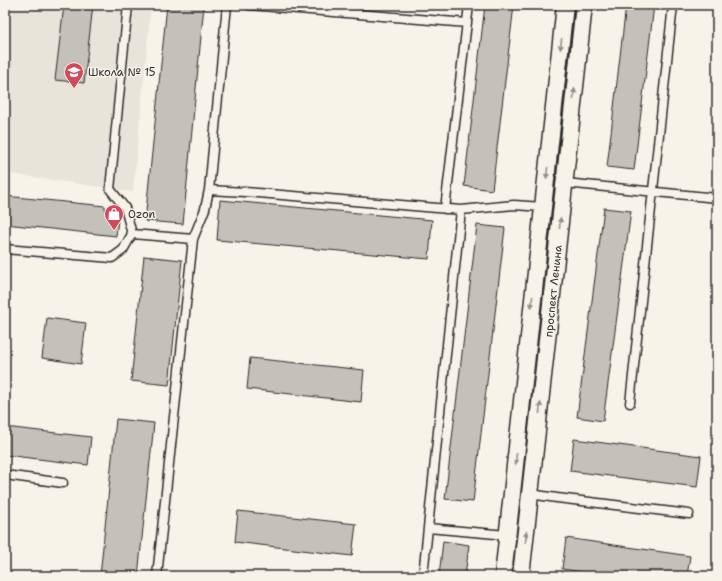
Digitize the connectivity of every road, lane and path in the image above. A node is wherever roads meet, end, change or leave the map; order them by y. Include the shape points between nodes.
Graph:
1 (128, 5) edge
2 (227, 5) edge
3 (248, 5) edge
4 (469, 5) edge
5 (565, 5) edge
6 (584, 5) edge
7 (673, 5) edge
8 (467, 23) junction
9 (565, 183) junction
10 (209, 190) junction
11 (653, 191) junction
12 (717, 198) edge
13 (543, 207) junction
14 (445, 209) junction
15 (461, 210) junction
16 (132, 234) junction
17 (193, 239) junction
18 (5, 249) edge
19 (630, 403) dead end
20 (5, 475) edge
21 (63, 483) dead end
22 (530, 494) junction
23 (690, 514) dead end
24 (428, 528) junction
25 (507, 535) junction
26 (157, 576) edge
27 (423, 576) edge
28 (503, 576) edge
29 (521, 576) edge

1 - 16 lane via 110,189 125,208
2 - 10 lane
3 - 8 lane
4 - 8 lane
5 -> 13 street, проспект Ленина
9 -> 6 street, проспект Ленина
7 - 11 lane
8 - 14 lane
9 - 11 lane
22 -> 9 street, проспект Ленина
10 - 14 lane
10 - 17 lane via 205,209
11 - 12 lane
11 - 19 lane
13 - 15 lane via 514,205
13 -> 25 street, проспект Ленина
14 - 15 lane
15 - 24 lane
16 - 17 lane
16 - 18 lane via 123,250 112,258
17 - 26 lane
20 - 21 lane
22 - 23 lane
29 -> 22 street, проспект Ленина
24 - 25 lane
24 - 27 lane
25 - 28 street, проспект Ленина

